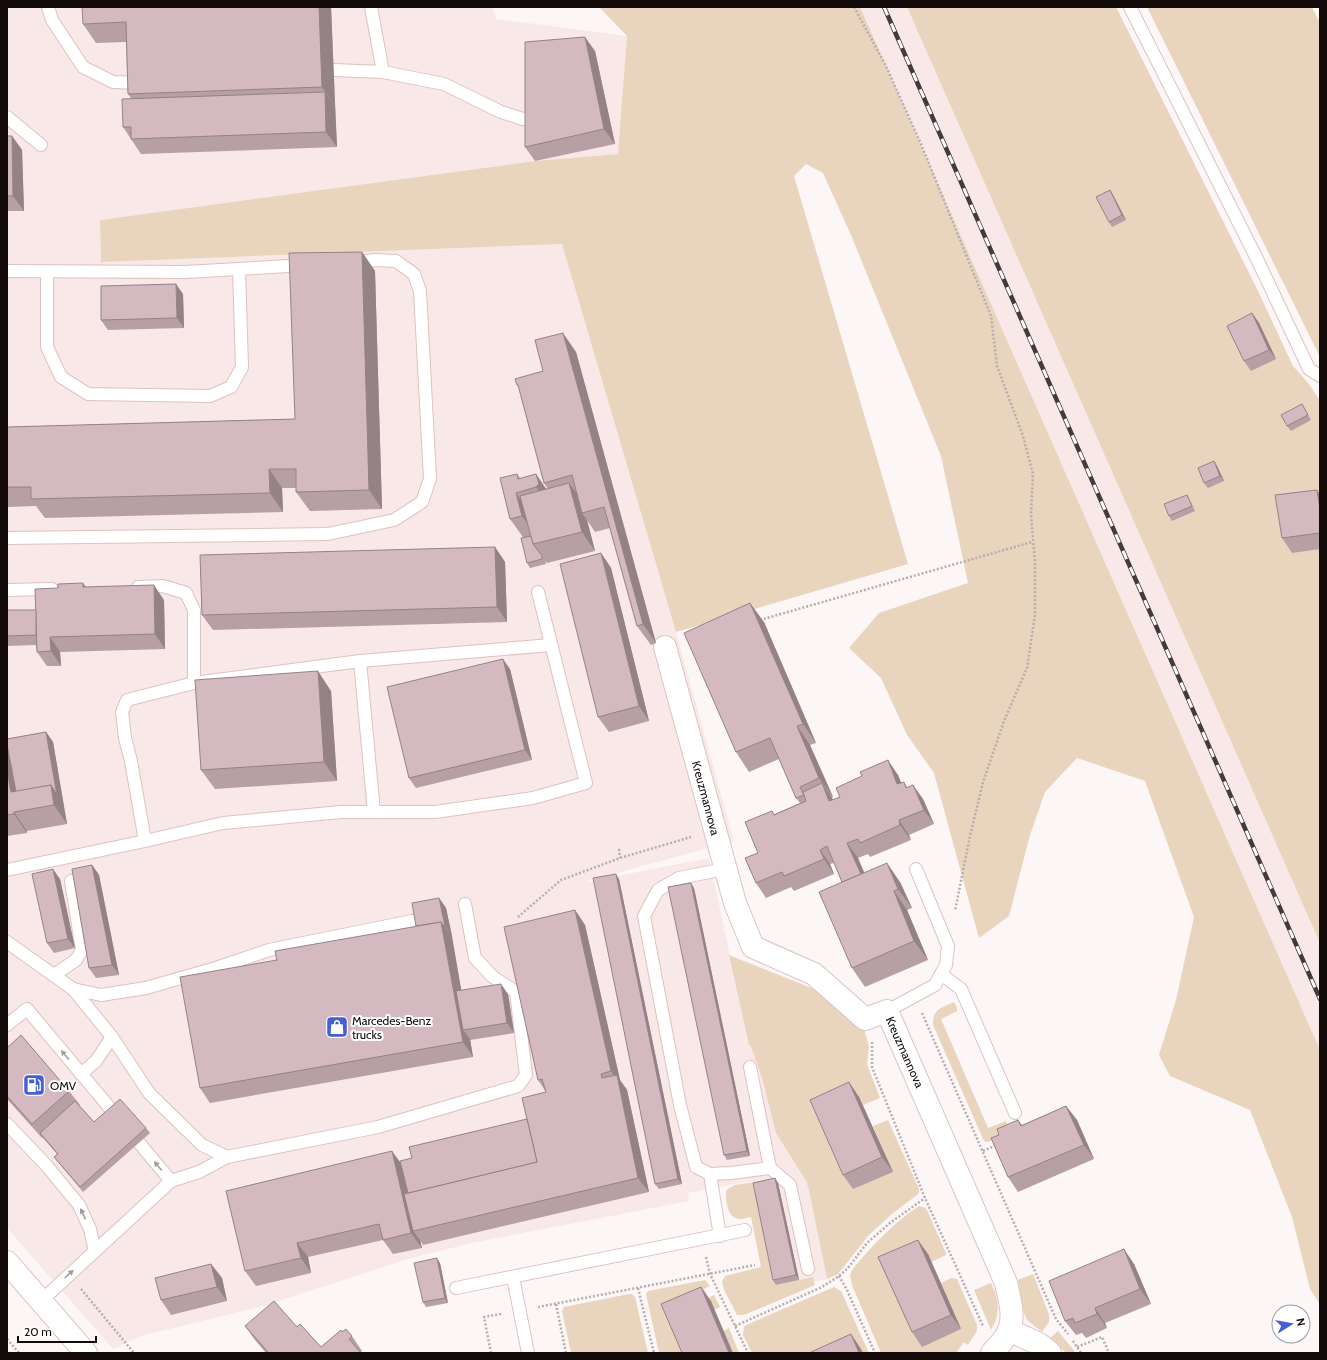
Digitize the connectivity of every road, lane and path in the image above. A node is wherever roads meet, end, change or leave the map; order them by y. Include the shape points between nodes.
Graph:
1 (48, 7) edge
2 (371, 7) edge
3 (854, 7) edge
4 (1130, 7) edge
5 (334, 70) dead end
6 (384, 72) junction
7 (141, 83) edge
8 (7, 117) edge
9 (535, 118) edge
10 (41, 145) dead end
11 (339, 262) edge
12 (317, 264) edge
13 (239, 269) junction
14 (7, 271) edge
15 (47, 271) junction
16 (1320, 376) edge
17 (7, 538) edge
18 (1032, 542) junction
19 (125, 587) edge
20 (62, 589) edge
21 (7, 590) edge
22 (538, 592) dead end
23 (756, 621) edge
24 (551, 645) junction
25 (665, 647) dead end
26 (360, 661) junction
27 (194, 683) junction
28 (374, 812) junction
29 (715, 830) junction
30 (145, 841) junction
31 (619, 849) dead end
32 (620, 858) junction
33 (725, 869) junction
34 (916, 869) dead end
35 (7, 870) edge
36 (71, 881) edge
37 (465, 904) dead end
38 (518, 917) dead end
39 (412, 921) edge
40 (7, 942) edge
41 (948, 946) junction
42 (941, 974) junction
43 (54, 975) junction
44 (73, 988) junction
45 (915, 996) junction
46 (887, 1011) junction
47 (865, 1019) junction
48 (7, 1025) edge
49 (112, 1037) junction
50 (750, 1067) dead end
51 (81, 1074) junction
52 (1015, 1113) dead end
53 (7, 1124) edge
54 (1002, 1142) edge
55 (983, 1151) junction
56 (58, 1156) edge
57 (228, 1156) junction
58 (46, 1166) junction
59 (770, 1168) junction
60 (710, 1174) junction
61 (171, 1181) junction
62 (926, 1198) junction
63 (745, 1230) dead end
64 (720, 1236) junction
65 (702, 1239) junction
66 (96, 1251) junction
67 (7, 1262) edge
68 (755, 1265) dead end
69 (808, 1269) dead end
70 (69, 1274) junction
71 (710, 1274) junction
72 (839, 1276) junction
73 (513, 1277) junction
74 (456, 1288) dead end
75 (638, 1288) junction
76 (41, 1301) junction
77 (556, 1304) junction
78 (520, 1311) junction
79 (735, 1326) junction
80 (1009, 1330) junction
81 (982, 1332) dead end
82 (7, 1339) edge
83 (1077, 1347) junction
84 (19, 1353) edge
85 (86, 1353) edge
86 (134, 1353) edge
87 (491, 1353) edge
88 (528, 1353) edge
89 (566, 1353) edge
90 (654, 1353) edge
91 (748, 1353) edge
92 (875, 1353) edge
93 (992, 1353) edge
94 (1050, 1353) edge
95 (1081, 1353) edge
96 (1109, 1353) edge

1 - 7 lane via 52,20 83,67 113,82
2 - 6 lane
3 - 18 path via 885,64 921,144 991,316 997,366 1023,436 1033,474
4 - 16 lane via 1257,259 1309,369
5 - 6 lane
6 - 9 lane via 444,84 501,112 523,119
8 - 10 lane
11 - 17 lane via 396,261 414,274 420,291 430,479 422,502 394,520 328,534
12 - 13 lane
13 - 15 lane via 185,272
13 - 15 lane via 242,367 231,387 210,396 88,394 61,377 47,347
14 - 15 lane
18 - 23 path
18 - 41 path via 1035,563 1035,615 1027,668 1004,721 983,782
19 - 27 lane via 163,586 186,593 194,610
20 - 21 lane
22 - 24 lane
24 - 26 lane
24 - 28 lane via 586,783 533,798 436,812
25 - 29 street, Kreuzmannova
26 - 27 lane
26 - 28 lane
27 - 30 lane via 127,700 122,712
28 - 30 lane via 341,812 223,823
29 - 32 path
29 - 33 street, Kreuzmannova
30 - 35 lane
31 - 32 path
32 - 38 path via 561,880
33 - 47 street, Kreuzmannova via 735,903 753,947 814,974
33 - 60 lane via 679,878 658,890 644,916 680,1105 696,1166
34 - 41 lane
36 - 43 lane via 82,950 76,960
37 - 57 lane via 475,958 493,977 516,992 526,1075 518,1086 378,1127
39 - 44 lane via 269,950 140,989 101,995
40 - 43 lane
41 - 42 lane via 946,965
42 - 45 lane via 935,985
42 - 52 lane via 962,990
43 - 44 lane
44 - 49 lane
45 - 46 lane
45 - 55 path
46 - 47 street, Kreuzmannova
46 - 80 street, Kreuzmannova via 1006,1283 1012,1317
47 - 62 path via 873,1044 872,1067
51 -> 48 lane via 27,1010
49 - 51 lane via 96,1061
49 - 57 lane via 149,1093 202,1145
50 - 59 lane
61 -> 51 lane via 108,1113
53 - 58 lane
54 - 55 path
55 - 83 path via 1056,1319
56 - 58 lane
57 - 61 lane via 200,1172
66 -> 58 lane via 90,1228 79,1205
59 - 60 lane via 731,1174
59 - 69 lane via 790,1186
60 - 64 lane
61 - 66 lane
62 - 72 path via 867,1243
62 - 81 path via 983,1327
63 - 64 lane
64 - 65 lane
65 - 71 path
65 - 73 lane
70 -> 66 lane
67 - 76 street
68 - 71 path
70 - 76 lane
70 - 86 path
71 - 75 path
71 - 79 path
72 - 79 path via 822,1287
72 - 92 path
73 - 74 lane
73 - 78 lane
75 - 77 path
75 - 90 path
76 - 85 street
77 - 78 path
77 - 89 path
78 - 87 path via 484,1318
78 - 88 lane
79 - 91 path
80 - 93 street, Kreuzmannova
80 - 94 street via 1039,1344
82 - 84 path
83 - 95 path
83 - 96 path via 1102,1337

